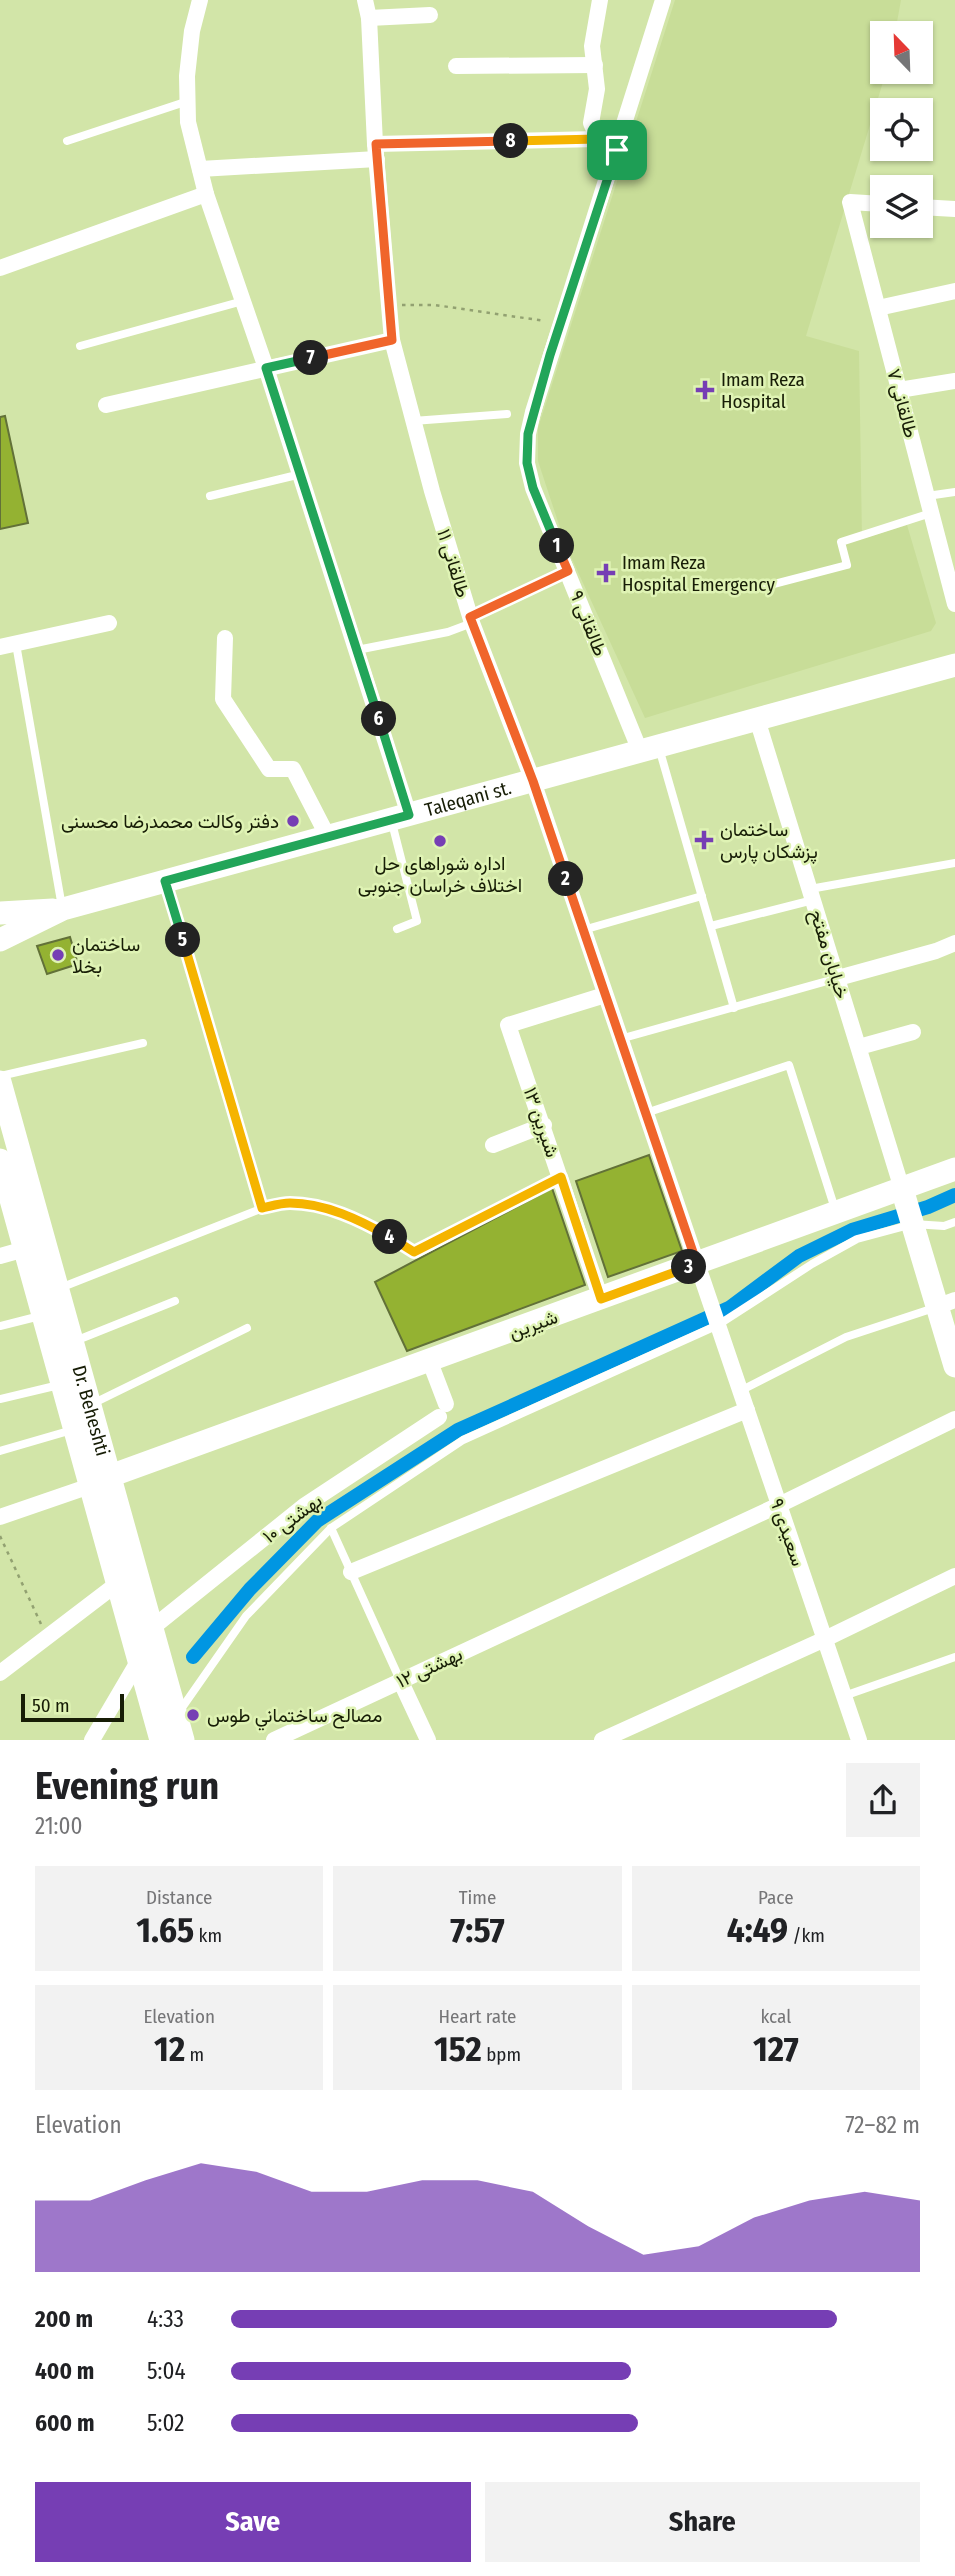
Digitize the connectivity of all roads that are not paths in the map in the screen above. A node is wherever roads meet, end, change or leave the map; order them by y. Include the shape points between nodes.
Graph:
1 (200, 0) edge
2 (365, 0) edge
3 (600, 0) edge
4 (663, 0) edge
5 (430, 15) dead end
6 (369, 18) junction
7 (595, 65) junction
8 (456, 66) dead end
9 (188, 101) junction
10 (598, 139) junction
11 (68, 141) dead end
12 (617, 150) junction
13 (376, 152) junction
14 (200, 169) junction
15 (206, 194) junction
16 (870, 203) edge
17 (933, 208) edge
18 (955, 209) edge
19 (0, 268) edge
20 (955, 291) edge
21 (243, 301) junction
22 (878, 308) junction
23 (392, 340) junction
24 (80, 346) dead end
25 (266, 368) junction
26 (955, 381) edge
27 (899, 390) junction
28 (106, 405) dead end
29 (507, 414) dead end
30 (413, 421) junction
31 (301, 474) junction
32 (955, 492) edge
33 (210, 496) dead end
34 (927, 496) junction
35 (931, 513) junction
36 (955, 536) edge
37 (938, 538) junction
38 (568, 571) junction
39 (755, 589) dead end
40 (955, 604) edge
41 (471, 620) junction
42 (109, 623) dead end
43 (225, 638) dead end
44 (8, 645) edge
45 (357, 650) junction
46 (955, 665) edge
47 (757, 719) junction
48 (650, 749) junction
49 (533, 781) junction
50 (400, 817) junction
51 (328, 837) junction
52 (955, 863) edge
53 (165, 881) junction
54 (812, 895) junction
55 (702, 896) junction
56 (63, 909) junction
57 (0, 913) edge
58 (711, 926) junction
59 (397, 929) dead end
60 (583, 930) junction
61 (0, 940) edge
62 (955, 943) edge
63 (838, 978) junction
64 (606, 995) junction
65 (734, 1008) junction
66 (913, 1032) dead end
67 (621, 1039) junction
68 (143, 1042) dead end
69 (859, 1047) junction
70 (0, 1076) edge
71 (0, 1083) edge
72 (646, 1113) junction
73 (544, 1125) junction
74 (493, 1145) dead end
75 (0, 1160) edge
76 (955, 1169) edge
77 (561, 1177) junction
78 (902, 1189) junction
79 (5, 1198) edge
80 (262, 1208) junction
81 (836, 1213) junction
82 (955, 1222) edge
83 (912, 1224) junction
84 (25, 1249) junction
85 (0, 1256) edge
86 (697, 1264) junction
87 (57, 1289) junction
88 (601, 1299) junction
89 (175, 1301) dead end
90 (946, 1303) edge
91 (43, 1315) junction
92 (718, 1325) junction
93 (0, 1326) edge
94 (247, 1328) dead end
95 (72, 1342) junction
96 (430, 1362) junction
97 (955, 1366) edge
98 (62, 1384) junction
99 (740, 1391) junction
100 (0, 1399) edge
101 (90, 1405) junction
102 (747, 1410) junction
103 (955, 1419) edge
104 (75, 1429) junction
105 (0, 1451) edge
106 (100, 1481) junction
107 (779, 1505) junction
108 (0, 1517) edge
109 (331, 1528) junction
110 (351, 1573) junction
111 (955, 1576) edge
112 (118, 1583) junction
113 (152, 1628) junction
114 (825, 1639) junction
115 (955, 1657) edge
116 (139, 1660) junction
117 (0, 1673) edge
118 (400, 1680) junction
119 (844, 1696) junction
120 (176, 1716) junction
121 (166, 1739) edge
122 (92, 1740) edge
123 (274, 1740) edge
124 (428, 1740) edge
125 (602, 1740) edge
126 (859, 1740) edge

1 - 9 street via 191,42
2 - 6 street, طالقانی ۱۱
3 - 7 street via 592,46
4 - 12 street, طالقانی ۹
5 - 6 street
6 - 13 street, طالقانی ۱۱
7 - 8 street
7 - 10 street via 597,89 591,123
9 - 11 lane
9 - 14 street via 188,122
10 - 12 street
10 - 13 street
12 - 38 street, طالقانی ۹ via 528,434 527,463 533,488
13 - 14 street
13 - 23 street, طالقانی ۱۱
14 - 15 street
15 - 19 street
15 - 21 street
16 - 22 street, طالقانی ۷ via 850,202
17 - 18 street
20 - 22 street
21 - 24 lane
21 - 25 street
22 - 27 street, طالقانی ۷
23 - 25 street
23 - 30 street, طالقانی ۱۱
25 - 28 street
25 - 31 street
26 - 27 street
27 - 34 street, طالقانی ۷
29 - 30 lane
30 - 41 street, طالقانی ۱۱
31 - 33 lane
31 - 45 street
32 - 34 lane
34 - 35 street, طالقانی ۷
35 - 37 street, طالقانی ۷
35 - 39 lane via 841,542 847,565
36 - 37 street
37 - 40 street, طالقانی ۷
38 - 41 lane
38 - 48 street, طالقانی ۹
41 - 45 lane via 448,632
41 - 49 street, طالقانی ۱۱
42 - 44 street
43 - 51 street via 223,699 269,769 293,769
44 - 56 lane
45 - 50 street
46 - 47 main road, Taleqani st.
47 - 48 main road, Taleqani st.
47 - 54 street, خیابان مفتح
48 - 49 main road, Taleqani st.
48 - 55 lane
49 - 50 main road, Taleqani st.
49 - 60 street, طالقانی ۱۱
50 - 51 main road, Taleqani st.
50 - 59 lane via 417,921
51 - 53 main road, Taleqani st.
52 - 54 lane
53 - 56 main road, Taleqani st.
53 - 80 lane
54 - 58 lane
54 - 63 street, خیابان مفتح
55 - 58 lane
55 - 60 lane
56 - 57 main road
56 - 61 main road
58 - 65 lane
60 - 64 street, طالقانی ۱۱
62 - 63 street
63 - 65 lane
63 - 69 street, خیابان مفتح
64 - 67 street, طالقانی ۱۱
64 - 73 street, شیرین ۱۳ via 508,1025
65 - 67 lane
66 - 69 street
67 - 72 street, سعیدی ۹
68 - 70 lane
69 - 78 street, خیابان مفتح
71 - 87 main road, Dr. Beheshti
72 - 81 lane via 789,1065
72 - 86 street, سعیدی ۹
73 - 74 street
73 - 77 street, شیرین ۱۳
75 - 79 main road, Dr. Beheshti
76 - 78 main road, شیرین
77 - 80 lane via 414,1252 366,1223 318,1206 288,1202
77 - 88 street, شیرین ۱۳
78 - 81 main road, شیرین
78 - 83 main road
79 - 84 main road, Dr. Beheshti
80 - 87 lane
81 - 86 main road, شیرین
82 - 83 lane
83 - 90 main road
83 - 92 lane via 857,1239
84 - 85 street
84 - 91 main road, Dr. Beheshti
86 - 88 main road, شیرین
86 - 92 street, سعیدی ۹
87 - 95 main road, Dr. Beheshti
88 - 96 main road, شیرین
89 - 95 lane
90 - 97 main road
90 - 99 lane via 846,1337
91 - 93 lane
91 - 98 main road, Dr. Beheshti
92 - 99 street, سعیدی ۹
92 - 109 lane via 463,1440
94 - 101 lane
95 - 101 main road, Dr. Beheshti
96 - 106 main road, شیرین
96 - 113 street, بهشتی ۱۰ via 442,1410 304,1506
98 - 100 lane
98 - 104 main road, Dr. Beheshti
99 - 102 street, سعیدی ۹
101 - 106 main road, Dr. Beheshti
102 - 107 street, سعیدی ۹
102 - 110 street
103 - 107 street, بهشتی ۱۲
104 - 105 lane
104 - 106 main road, Dr. Beheshti
106 - 108 street
106 - 112 main road, Dr. Beheshti
106 - 113 main road, Dr. Beheshti
107 - 114 street, سعیدی ۹
107 - 118 street, بهشتی ۱۲
109 - 110 lane
109 - 120 lane via 246,1616
110 - 118 lane
111 - 114 street
112 - 116 main road, Dr. Beheshti
112 - 117 street
113 - 120 main road, Dr. Beheshti
114 - 119 street, سعیدی ۹
114 - 125 street
115 - 119 lane
116 - 121 main road, Dr. Beheshti
116 - 122 street
118 - 123 street, بهشتی ۱۲
118 - 124 street
119 - 126 street, سعیدی ۹
120 - 121 main road, Dr. Beheshti

